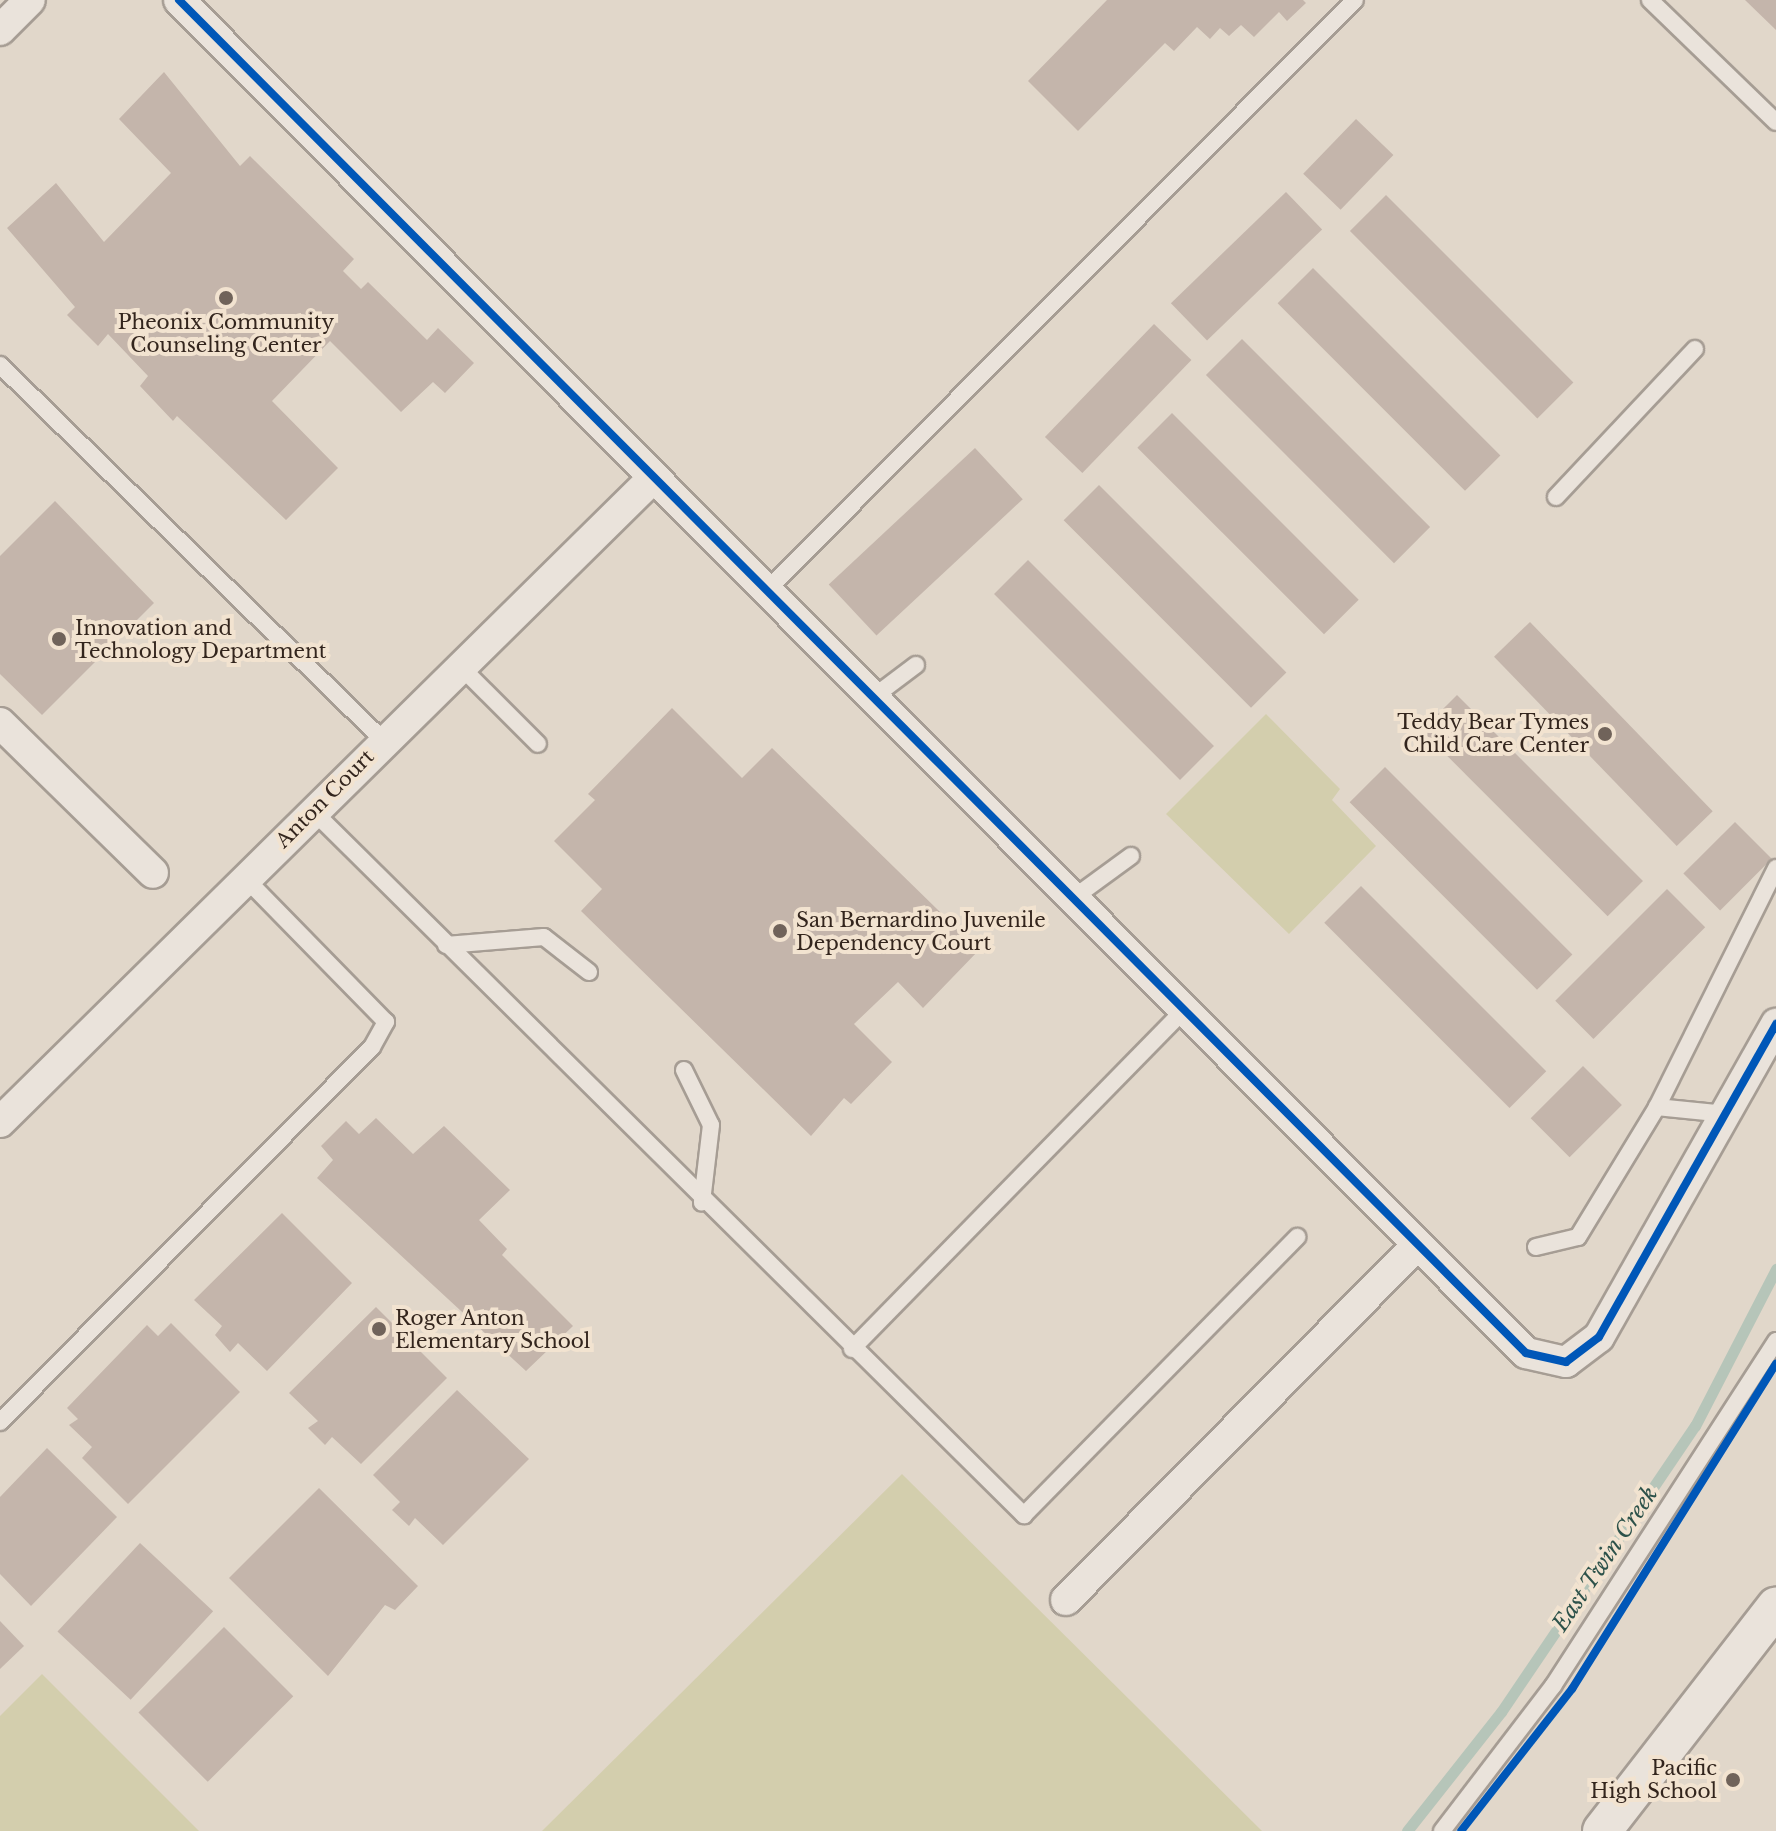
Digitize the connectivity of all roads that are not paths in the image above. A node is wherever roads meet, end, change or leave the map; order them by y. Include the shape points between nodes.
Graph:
1 (30, 0) edge
2 (179, 0) edge
3 (1355, 0) edge
4 (1650, 0) edge
5 (0, 30) edge
6 (1776, 122) edge
7 (1695, 349) dead end
8 (0, 365) edge
9 (653, 478) junction
10 (1556, 497) dead end
11 (766, 591) junction
12 (916, 665) dead end
13 (460, 666) junction
14 (872, 698) junction
15 (0, 723) edge
16 (384, 741) junction
17 (538, 744) dead end
18 (313, 811) junction
19 (1131, 856) dead end
20 (1776, 868) edge
21 (153, 873) dead end
22 (245, 878) junction
23 (1072, 899) junction
24 (446, 945) junction
25 (589, 972) dead end
26 (1183, 1011) junction
27 (1776, 1024) edge
28 (684, 1070) dead end
29 (1657, 1107) junction
30 (1726, 1114) junction
31 (0, 1122) edge
32 (702, 1202) junction
33 (1297, 1237) dead end
34 (1416, 1246) junction
35 (1536, 1247) dead end
36 (1776, 1341) edge
37 (852, 1349) junction
38 (0, 1422) edge
39 (1066, 1600) dead end
40 (1776, 1607) edge
41 (1442, 1831) edge
42 (1602, 1831) edge

1 - 5 street
2 - 9 street
3 - 11 lane
4 - 6 lane
7 - 10 lane
8 - 16 lane
9 - 11 street
9 - 13 street, Anton Court
11 - 14 street
12 - 14 lane
13 - 16 street, Anton Court
13 - 17 lane
14 - 23 street
15 - 21 street
16 - 18 street, Anton Court
18 - 22 street, Anton Court
18 - 24 lane
19 - 23 lane
20 - 29 lane
22 - 31 street, Anton Court
22 - 38 lane via 386,1022 372,1047
23 - 26 street
24 - 25 lane via 544,937
24 - 32 lane
26 - 34 street
26 - 37 lane
27 - 30 street
28 - 32 lane via 711,1125
29 - 30 lane
29 - 35 lane via 1578,1237
30 - 34 street via 1599,1337 1566,1362 1526,1353
32 - 37 lane
33 - 37 lane via 1024,1515
34 - 39 street
36 - 41 lane via 1553,1686
40 - 42 street

